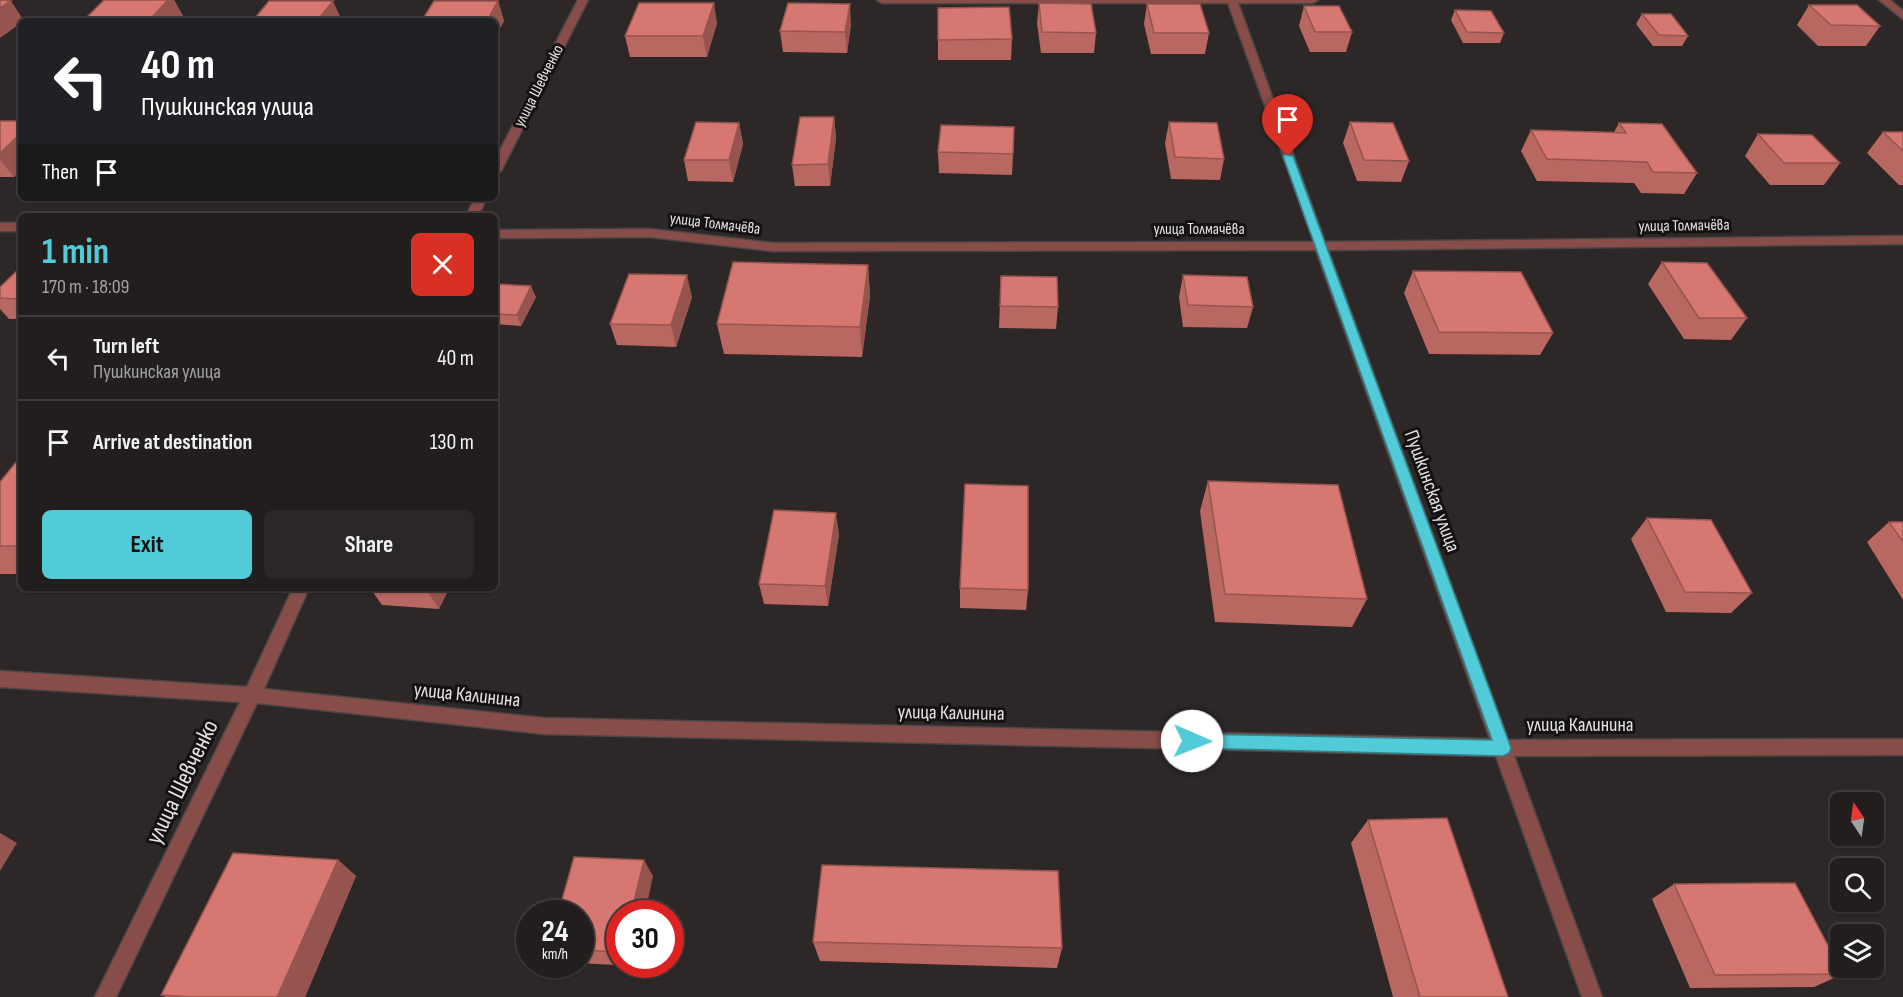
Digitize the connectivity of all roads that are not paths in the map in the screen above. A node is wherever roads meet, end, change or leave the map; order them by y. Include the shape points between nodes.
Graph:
1 (583, 0) edge
2 (882, 0) edge
3 (1232, 0) edge
4 (1312, 0) edge
5 (1884, 0) edge
6 (1903, 16) edge
7 (498, 165) edge
8 (0, 227) edge
9 (18, 227) edge
10 (498, 234) edge
11 (1903, 240) edge
12 (1320, 246) junction
13 (300, 591) edge
14 (0, 679) edge
15 (252, 695) junction
16 (1903, 747) edge
17 (1503, 748) junction
18 (105, 997) edge
19 (1592, 997) edge

1 - 7 street, улица Шевченко
2 - 3 street
3 - 4 street
3 - 12 street, Пушкинская улица
5 - 6 street
8 - 9 street
10 - 12 street, улица Толмачёва via 650,233 772,247
11 - 12 street, улица Толмачёва
12 - 17 street, Пушкинская улица
13 - 15 street, улица Шевченко
14 - 15 street, улица Калинина
15 - 17 street, улица Калинина via 544,726
15 - 18 street, улица Шевченко
16 - 17 street, улица Калинина
17 - 19 street, Пушкинская улица

